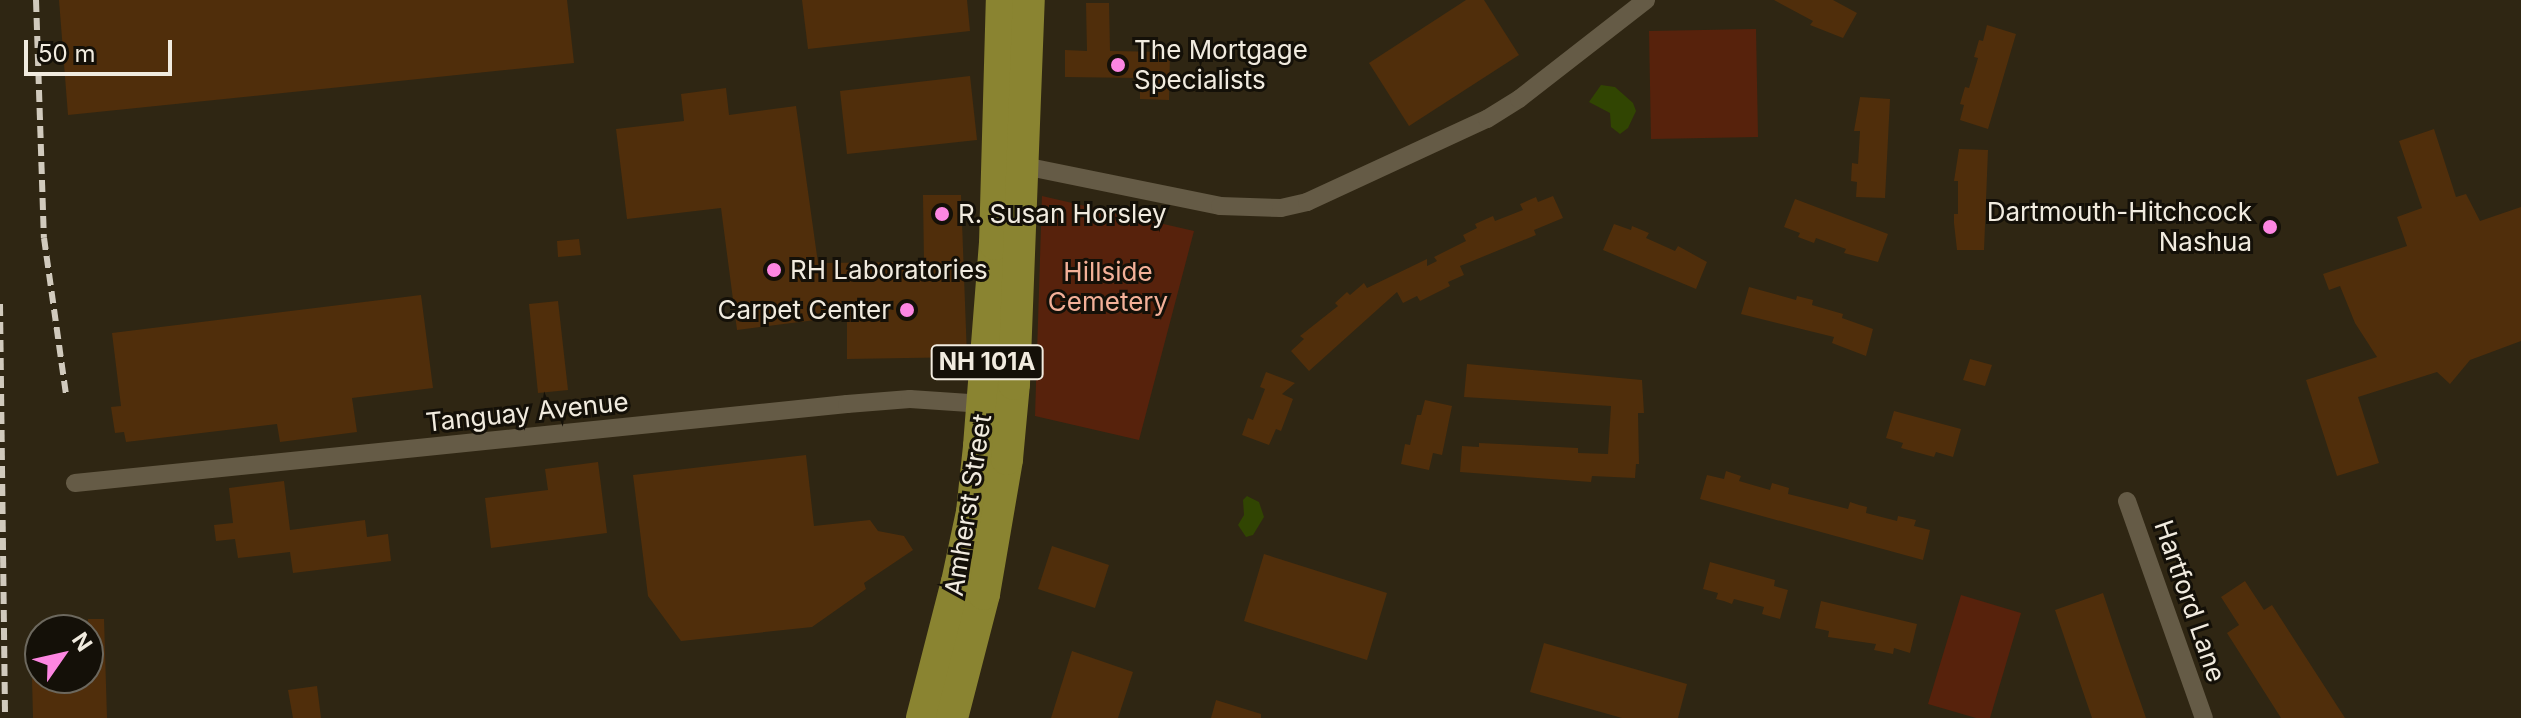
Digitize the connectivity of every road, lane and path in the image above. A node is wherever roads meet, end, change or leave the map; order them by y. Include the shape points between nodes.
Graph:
1 (1002, 0) edge
2 (1029, 0) edge
3 (1646, 0) edge
4 (1024, 166) junction
5 (984, 404) junction
6 (75, 483) dead end
7 (2127, 501) dead end
8 (922, 718) edge
9 (952, 718) edge
10 (2204, 718) edge

1 - 5 highway, Amherst Street / NH 101A
2 - 4 highway, Amherst Street / NH 101A
3 - 4 street via 1487,119 1307,202 1273,208 1220,206
4 - 9 highway, Amherst Street / NH 101A via 1007,459 984,594
5 - 6 street, Tanguay Avenue via 910,399 847,404
5 - 8 highway, Amherst Street / NH 101A via 972,512
7 - 10 street, Hartford Lane

